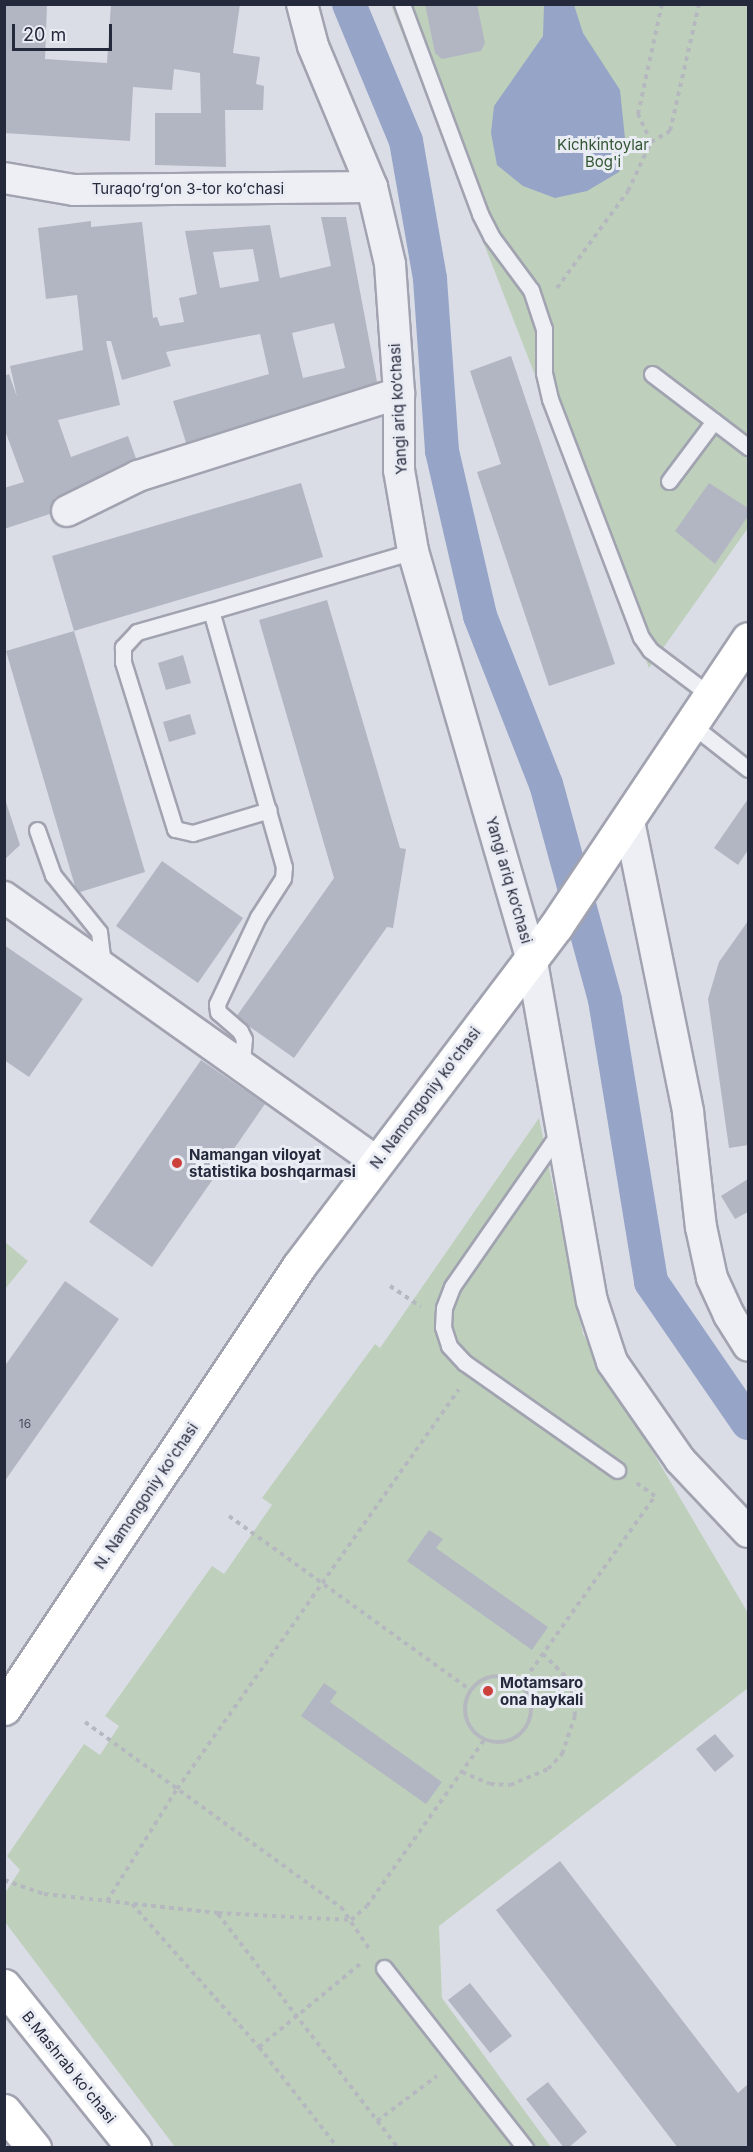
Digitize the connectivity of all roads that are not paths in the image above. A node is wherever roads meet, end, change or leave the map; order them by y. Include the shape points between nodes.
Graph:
1 (302, 4) edge
2 (402, 4) edge
3 (4, 178) edge
4 (372, 187) junction
5 (652, 374) dead end
6 (399, 393) junction
7 (714, 421) junction
8 (748, 447) edge
9 (669, 481) dead end
10 (67, 511) dead end
11 (413, 551) junction
12 (211, 611) junction
13 (748, 639) edge
14 (711, 696) junction
15 (692, 725) junction
16 (748, 769) edge
17 (269, 810) junction
18 (629, 821) junction
19 (37, 830) dead end
20 (4, 897) edge
21 (531, 956) junction
22 (103, 964) junction
23 (242, 1065) junction
24 (563, 1128) junction
25 (377, 1162) junction
26 (748, 1345) edge
27 (617, 1470) road end
28 (748, 1532) edge
29 (4, 1708) edge
30 (384, 1968) road end
31 (4, 1986) edge
32 (4, 2111) edge
33 (34, 2148) edge
34 (134, 2148) edge
35 (525, 2148) edge

1 - 4 street, Yangi ariq ko‘chasi via 313,46
2 - 14 lane via 480,214 491,236 531,290 540,313 550,399 641,637 650,650
3 - 4 street, Turaqoʻrgʻon 3-tor koʻchasi via 74,189
4 - 6 street, Yangi ariq ko‘chasi via 390,264
5 - 7 lane
6 - 10 street via 138,476
6 - 11 street, Yangi ariq ko‘chasi via 399,470
7 - 8 lane
7 - 9 lane
11 - 12 lane
11 - 21 street, Yangi ariq ko‘chasi
12 - 17 lane
12 - 17 lane via 128,638 123,662 136,707 175,829 194,832
13 - 14 main road, N. Namongoniy ko'chasi
14 - 15 main road, N. Namongoniy ko'chasi
15 - 16 lane
15 - 18 main road, N. Namongoniy ko'chasi
17 - 23 lane via 282,854 283,878 258,917 217,1004 218,1012 244,1039
18 - 21 main road, N. Namongoniy ko'chasi
18 - 26 street via 687,1112 701,1227 712,1278
19 - 22 lane via 53,875 99,932
20 - 22 street
21 - 24 street, Yangi ariq ko‘chasi
21 - 25 main road, N. Namongoniy ko'chasi
22 - 23 street
23 - 25 street
24 - 27 lane via 452,1287 444,1308 443,1327 449,1347 473,1369
24 - 28 street, Yangi ariq ko‘chasi via 592,1301 612,1362 680,1460
25 - 29 main road, N. Namongoniy ko'chasi via 299,1266
30 - 35 lane
31 - 34 main road, B.Mashrab ko'chasi
32 - 33 main road

